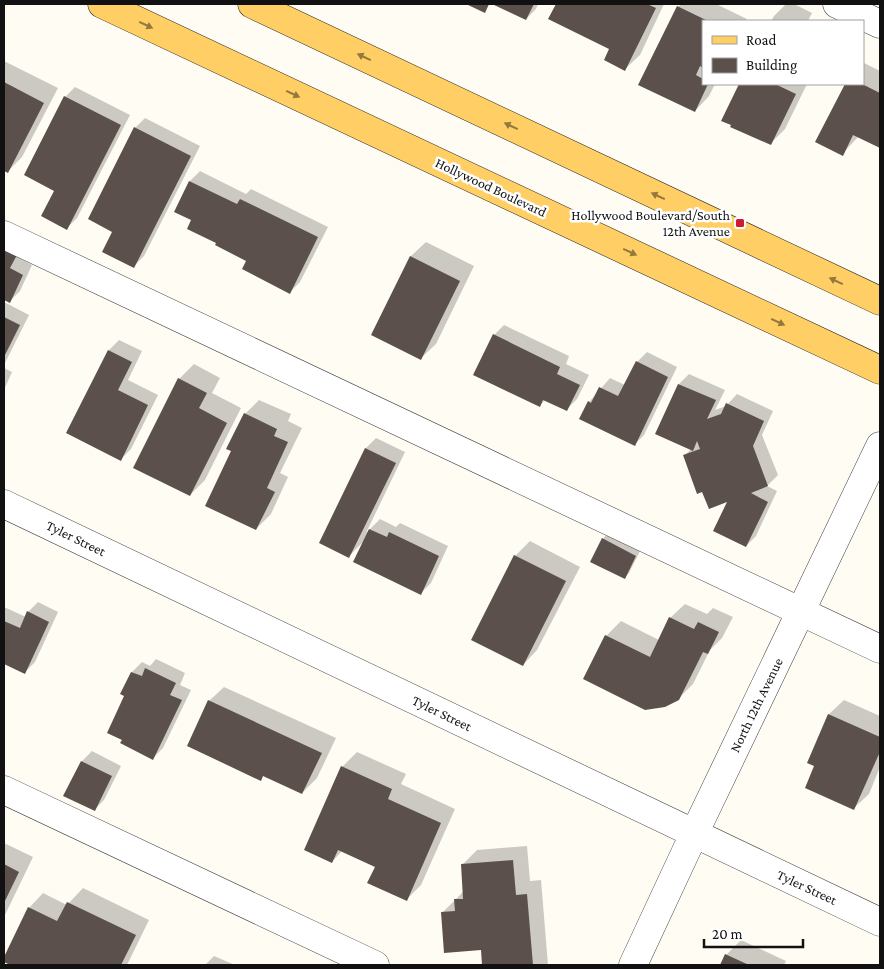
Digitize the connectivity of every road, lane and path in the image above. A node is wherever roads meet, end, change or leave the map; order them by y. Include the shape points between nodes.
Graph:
1 (102, 4) edge
2 (252, 4) edge
3 (837, 4) edge
4 (880, 24) edge
5 (4, 235) edge
6 (880, 302) edge
7 (880, 370) edge
8 (880, 446) edge
9 (4, 504) edge
10 (800, 612) junction
11 (880, 649) edge
12 (4, 790) edge
13 (694, 834) junction
14 (880, 922) edge
15 (375, 965) edge
16 (633, 965) edge

1 -> 7 main road, Hollywood Boulevard
6 -> 2 main road
3 - 4 street
5 - 10 street
8 - 10 street, North 12th Avenue
9 - 13 street, Tyler Street
10 - 11 street
10 - 13 street, North 12th Avenue
12 - 15 street
13 - 14 street, Tyler Street
13 - 16 street, North 12th Avenue

